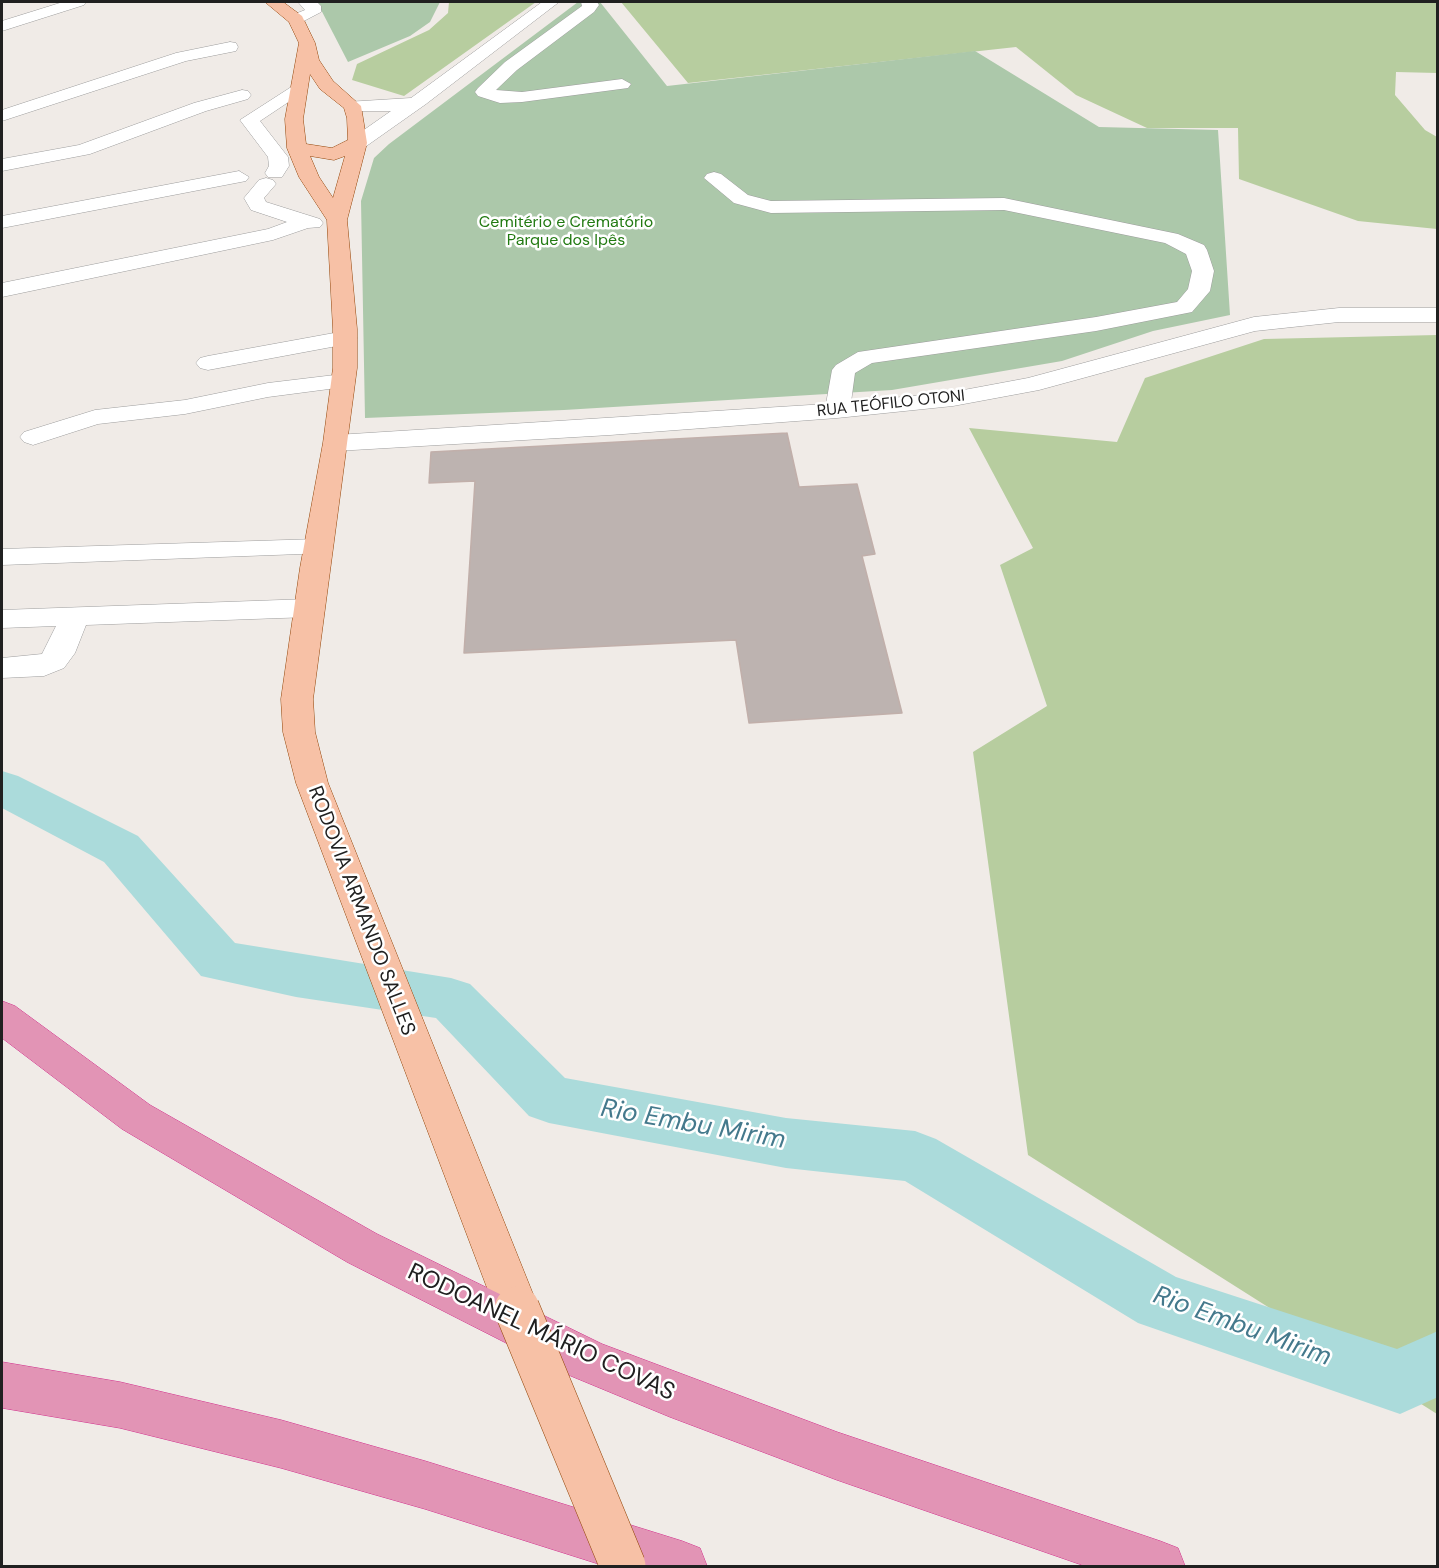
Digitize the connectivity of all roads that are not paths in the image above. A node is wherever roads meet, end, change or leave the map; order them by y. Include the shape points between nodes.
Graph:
1 (78, 2) edge
2 (273, 2) edge
3 (306, 2) edge
4 (551, 2) edge
5 (590, 2) edge
6 (296, 19) junction
7 (2, 26) edge
8 (308, 43) junction
9 (230, 47) dead end
10 (622, 84) dead end
11 (299, 87) junction
12 (242, 95) dead end
13 (420, 100) junction
14 (352, 106) junction
15 (266, 108) junction
16 (295, 115) junction
17 (2, 116) edge
18 (358, 143) junction
19 (297, 148) junction
20 (2, 165) edge
21 (714, 178) dead end
22 (258, 185) junction
23 (321, 194) junction
24 (308, 221) junction
25 (2, 222) edge
26 (338, 232) junction
27 (273, 234) junction
28 (2, 290) edge
29 (1437, 315) edge
30 (345, 338) junction
31 (208, 363) dead end
32 (343, 381) junction
33 (837, 411) junction
34 (33, 436) dead end
35 (336, 443) junction
36 (2, 557) edge
37 (316, 558) junction
38 (2, 577) edge
39 (309, 608) junction
40 (75, 615) junction
41 (2, 619) edge
42 (2, 668) edge
43 (2, 1017) edge
44 (2, 1384) edge
45 (623, 1566) edge
46 (682, 1566) edge
47 (1160, 1566) edge

1 - 7 street
2 - 6 main road
3 - 6 street via 313,12
4 - 13 street
5 - 10 street via 588,9 484,92 500,98 522,97
6 - 8 main road
8 - 11 main road, RODOVIA ARMANDO SALLES
8 - 14 main road via 310,60 326,85
9 - 17 street via 182,57
11 - 15 street
11 - 16 main road, RODOVIA ARMANDO SALLES
12 - 20 street via 82,150
13 - 14 street via 402,106
13 - 18 street
14 - 16 main road
14 - 18 main road, RODOVIA ARMANDO SALLES
15 - 16 street
15 - 22 street via 249,120 270,150
16 - 19 main road, RODOVIA ARMANDO SALLES
18 - 19 main road via 334,154
18 - 26 main road, RODOVIA ARMANDO SALLES
19 - 23 main road, RODOVIA ARMANDO SALLES
21 - 33 street via 741,200 771,207 1004,204 1131,228 1171,238 1196,250 1203,271 1199,291 1184,307 1096,324 867,357 844,370
22 - 23 street via 301,207
22 - 24 street
22 - 25 street
22 - 27 street via 277,218 279,225
23 - 26 main road, RODOVIA ARMANDO SALLES
24 - 26 street
24 - 27 street
26 - 30 main road, RODOVIA ARMANDO SALLES
27 - 28 street
29 - 33 street, RUA TEÓFILO OTONI via 1339,315 1254,324 1030,385 953,399
30 - 31 street
30 - 32 main road, RODOVIA ARMANDO SALLES
32 - 34 street via 95,417
32 - 35 main road, RODOVIA ARMANDO SALLES
33 - 35 street, RUA TEÓFILO OTONI
35 - 37 main road, RODOVIA ARMANDO SALLES
36 - 37 street
37 - 38 street
37 - 39 main road, RODOVIA ARMANDO SALLES
39 - 40 street
39 - 45 main road, RODOVIA ARMANDO SALLES, bridge via 297,699 299,732 312,783 513,1298
40 - 41 street
40 - 42 street via 53,661 44,666
43 - 47 highway, RODOANEL MÁRIO COVAS via 136,1117 363,1248 587,1360 848,1460
44 - 46 highway via 120,1405 281,1444

